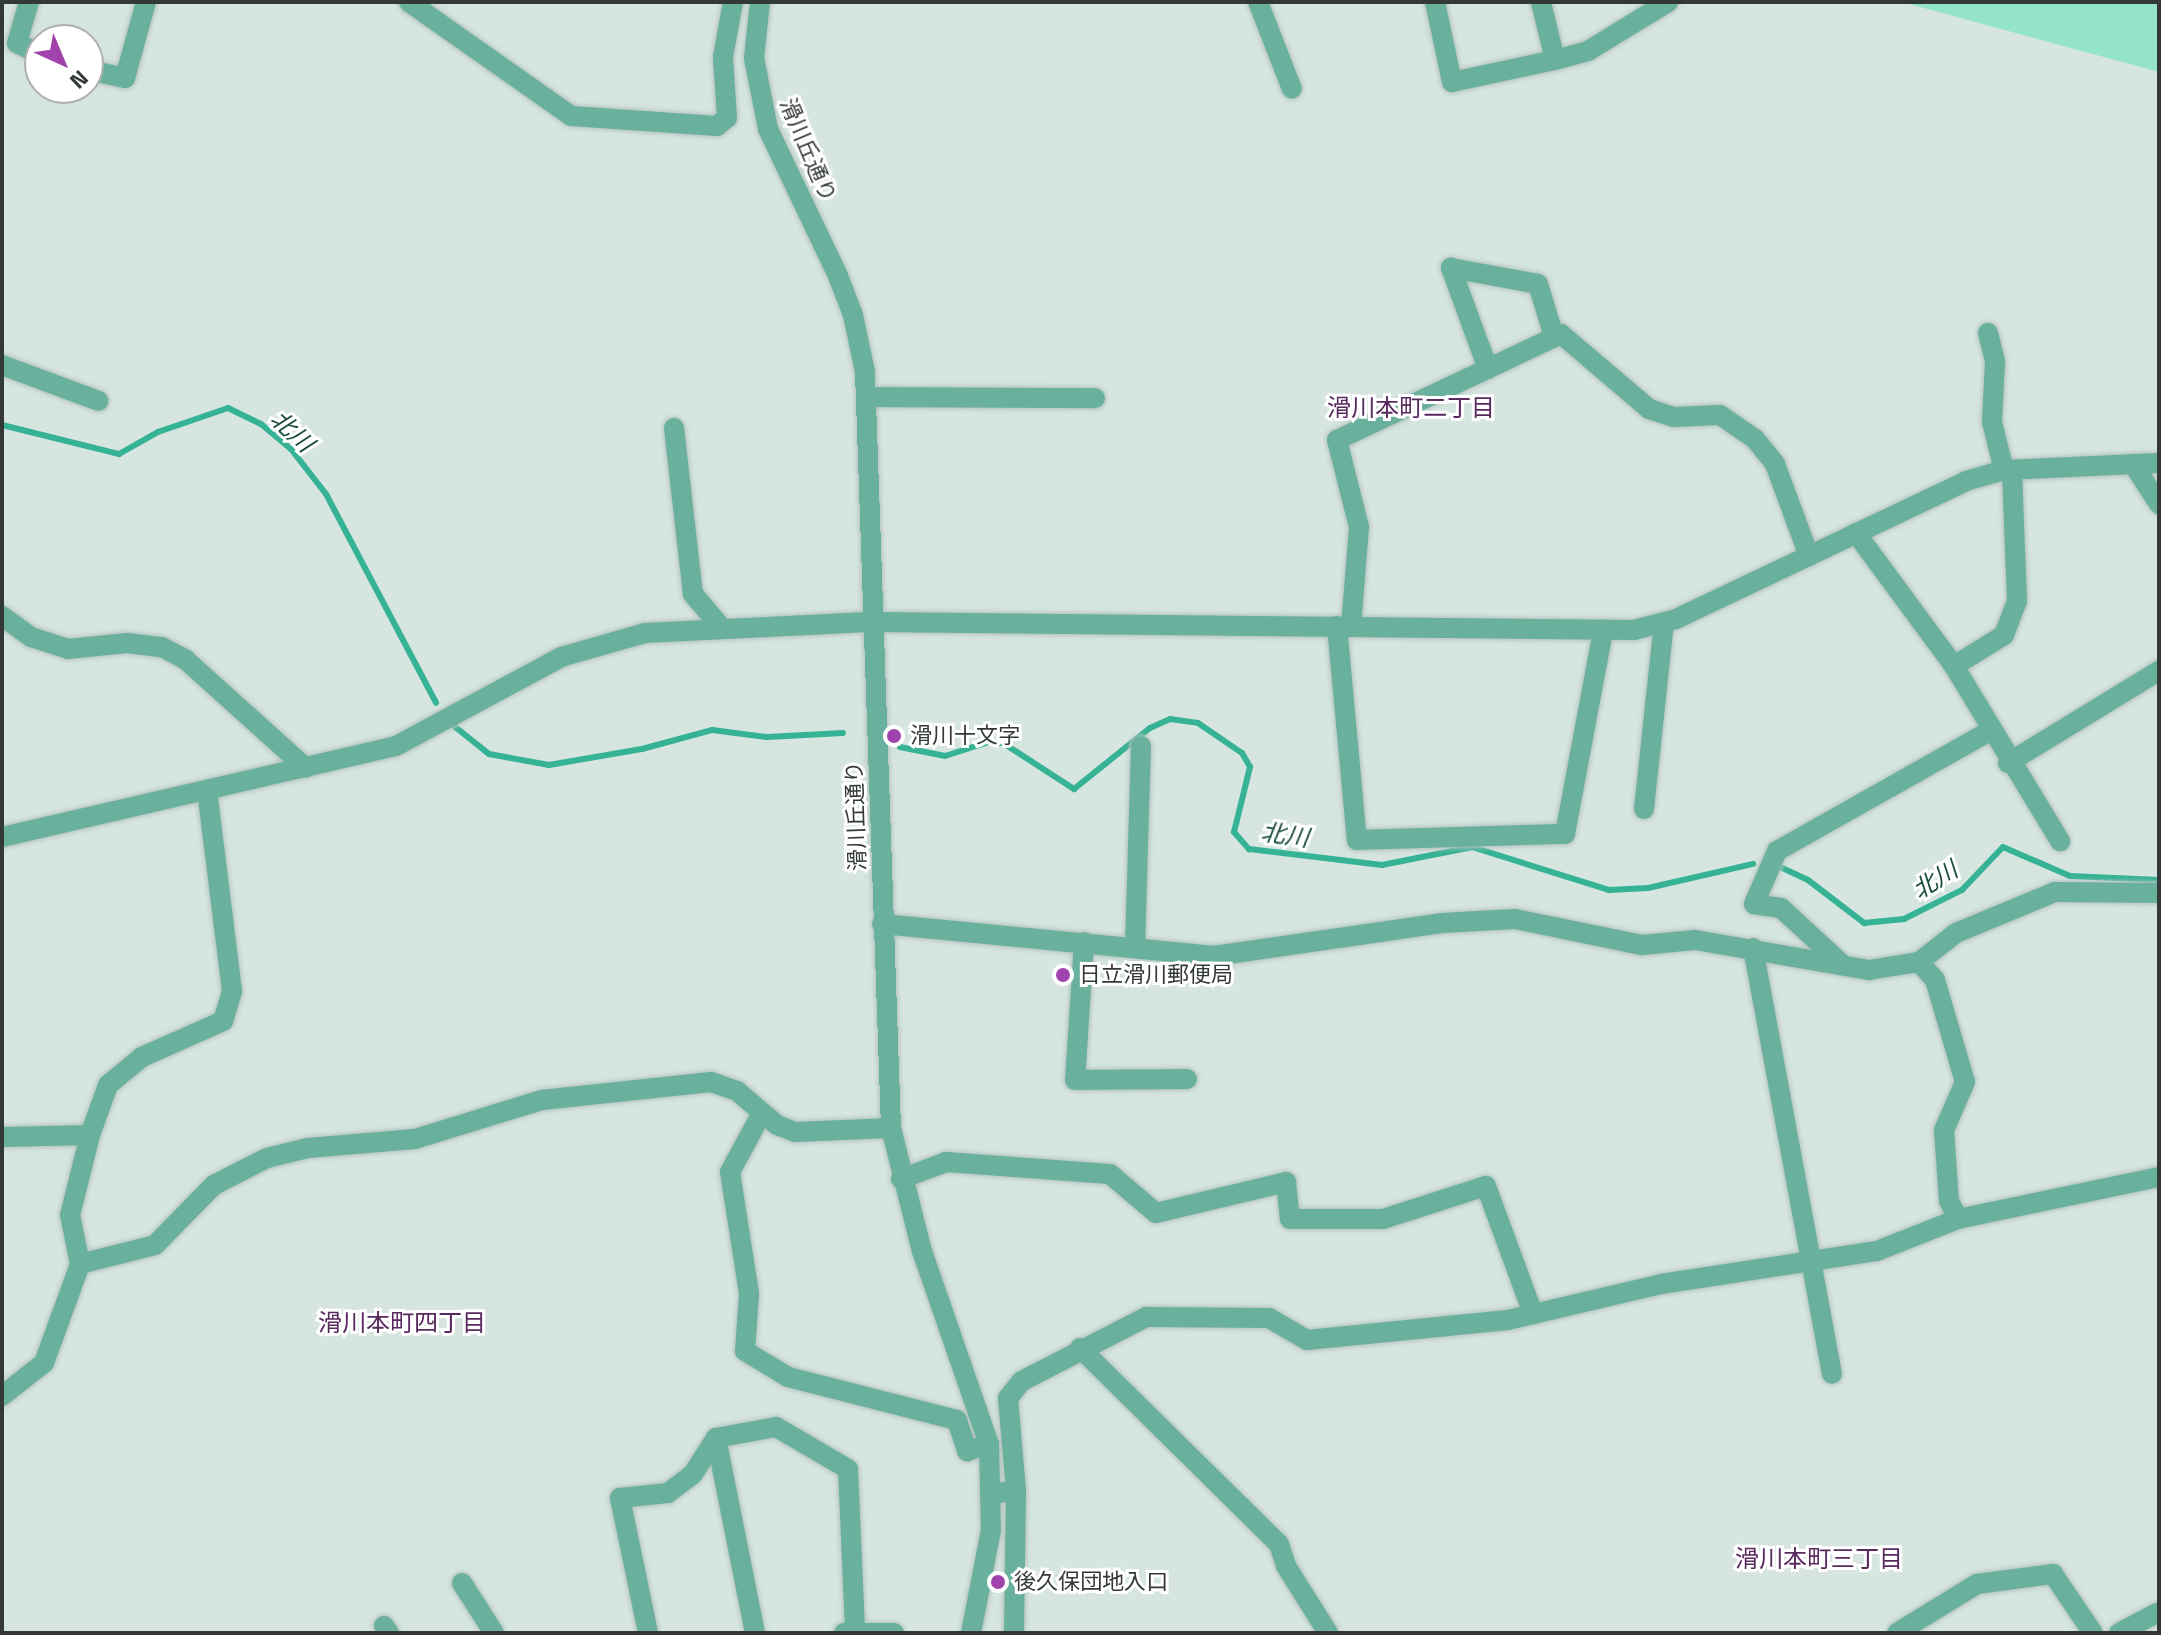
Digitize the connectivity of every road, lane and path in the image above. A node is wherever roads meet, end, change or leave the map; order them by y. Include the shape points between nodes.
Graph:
1 (29, 2) edge
2 (146, 2) edge
3 (409, 2) edge
4 (733, 2) edge
5 (760, 2) edge
6 (1258, 2) edge
7 (1435, 2) edge
8 (1541, 2) edge
9 (1668, 2) edge
10 (24, 46) edge
11 (1555, 60) junction
12 (104, 73) edge
13 (1292, 89) dead end
14 (1988, 333) dead end
15 (1554, 337) junction
16 (2, 365) edge
17 (1488, 369) junction
18 (866, 397) junction
19 (1095, 398) dead end
20 (99, 401) dead end
21 (674, 428) dead end
22 (2159, 463) edge
23 (2133, 464) junction
24 (2008, 470) junction
25 (2159, 504) edge
26 (1856, 533) junction
27 (1809, 556) junction
28 (2, 616) edge
29 (874, 622) junction
30 (1664, 623) junction
31 (721, 627) junction
32 (1344, 627) junction
33 (1603, 630) junction
34 (1954, 666) junction
35 (2159, 671) edge
36 (1990, 731) junction
37 (1141, 746) dead end
38 (2008, 763) junction
39 (306, 768) junction
40 (207, 791) junction
41 (1644, 809) dead end
42 (2, 837) edge
43 (2060, 841) dead end
44 (2159, 893) edge
45 (882, 924) junction
46 (1084, 942) junction
47 (1135, 947) junction
48 (1753, 948) junction
49 (1919, 962) junction
50 (1843, 965) junction
51 (1187, 1079) dead end
52 (762, 1113) junction
53 (891, 1128) junction
54 (90, 1135) junction
55 (2, 1137) edge
56 (2159, 1177) edge
57 (901, 1179) junction
58 (1958, 1219) junction
59 (1811, 1261) junction
60 (80, 1264) junction
61 (1533, 1314) junction
62 (1080, 1348) junction
63 (1832, 1374) dead end
64 (10, 1380) edge
65 (2, 1396) edge
66 (716, 1438) junction
67 (989, 1444) junction
68 (1016, 1490) junction
69 (994, 1494) junction
70 (462, 1583) dead end
71 (2157, 1613) edge
72 (850, 1632) edge
73 (494, 1633) edge
74 (648, 1633) edge
75 (755, 1633) edge
76 (894, 1633) edge
77 (971, 1633) edge
78 (1014, 1633) edge
79 (1328, 1633) edge
80 (1897, 1633) edge
81 (2093, 1633) edge
82 (2119, 1633) edge

1 - 10 street via 17,43
2 - 12 street via 125,78
3 - 4 street via 571,116 717,126 727,118 723,57
5 - 18 street, 滑川丘通り via 754,58 768,129 853,315
6 - 13 street
7 - 11 street via 1452,82
8 - 11 street
9 - 11 street via 1588,51
14 - 24 street via 1995,362 1992,422
15 - 17 street
15 - 17 street via 1538,284 1451,268
15 - 27 street via 1561,334 1649,409 1674,417 1720,415 1755,439 1775,464
16 - 20 street
17 - 32 street via 1337,440 1359,527
18 - 19 street
18 - 29 street, 滑川丘通り
21 - 31 street via 693,594
22 - 23 street
23 - 24 street
23 - 25 street
24 - 26 street via 1966,481
24 - 34 street via 2017,601 2004,635
26 - 27 street
26 - 34 street
27 - 30 street
28 - 39 street via 31,637 68,649 127,643 162,647 186,660
29 - 31 street
29 - 32 street
29 - 45 street, 滑川丘通り
30 - 33 street
30 - 41 street
31 - 39 street via 645,633 561,657 396,746
32 - 33 street
32 - 33 street via 1357,840 1565,834
34 - 36 street
35 - 38 street
36 - 38 street
36 - 50 street via 1777,851 1754,904 1781,908
37 - 47 street
38 - 43 street
39 - 40 street
40 - 42 street
40 - 54 street via 232,991 223,1021 142,1057 108,1085
44 - 49 street via 2055,892 1956,933
45 - 46 street
45 - 53 street, 滑川丘通り
46 - 47 street
46 - 51 street via 1075,1080
47 - 48 street via 1214,956 1442,923 1515,919 1642,945 1695,940
48 - 50 street
48 - 59 street
49 - 50 street via 1869,970
49 - 58 street via 1935,980 1965,1082 1944,1130 1949,1201
52 - 53 street via 795,1132
52 - 60 street via 737,1091 711,1082 542,1100 415,1139 308,1148 267,1158 214,1185 155,1245
52 - 67 street via 730,1172 749,1294 745,1351 788,1377 957,1420 967,1451
53 - 57 street, 滑川丘通り
54 - 55 street
54 - 60 street via 70,1215
56 - 58 street
57 - 61 street via 946,1162 1110,1174 1156,1213 1286,1182 1290,1219 1383,1219 1486,1186
57 - 67 street, 滑川丘通り
58 - 59 street via 1877,1251
59 - 61 street via 1661,1284
59 - 63 street
60 - 64 street via 44,1363
61 - 62 street via 1307,1340 1269,1318 1146,1317
62 - 68 street via 1041,1367 1008,1398
62 - 79 street via 1279,1544 1286,1566
64 - 65 street
66 - 72 street via 776,1427 848,1469
66 - 74 street via 693,1474 668,1493 620,1498
66 - 75 street
67 - 69 street, 滑川丘通り
68 - 69 street
68 - 78 street
69 - 77 street, 滑川丘通り
70 - 73 street
71 - 82 street
72 - 76 street
80 - 81 street via 1977,1584 2053,1574

